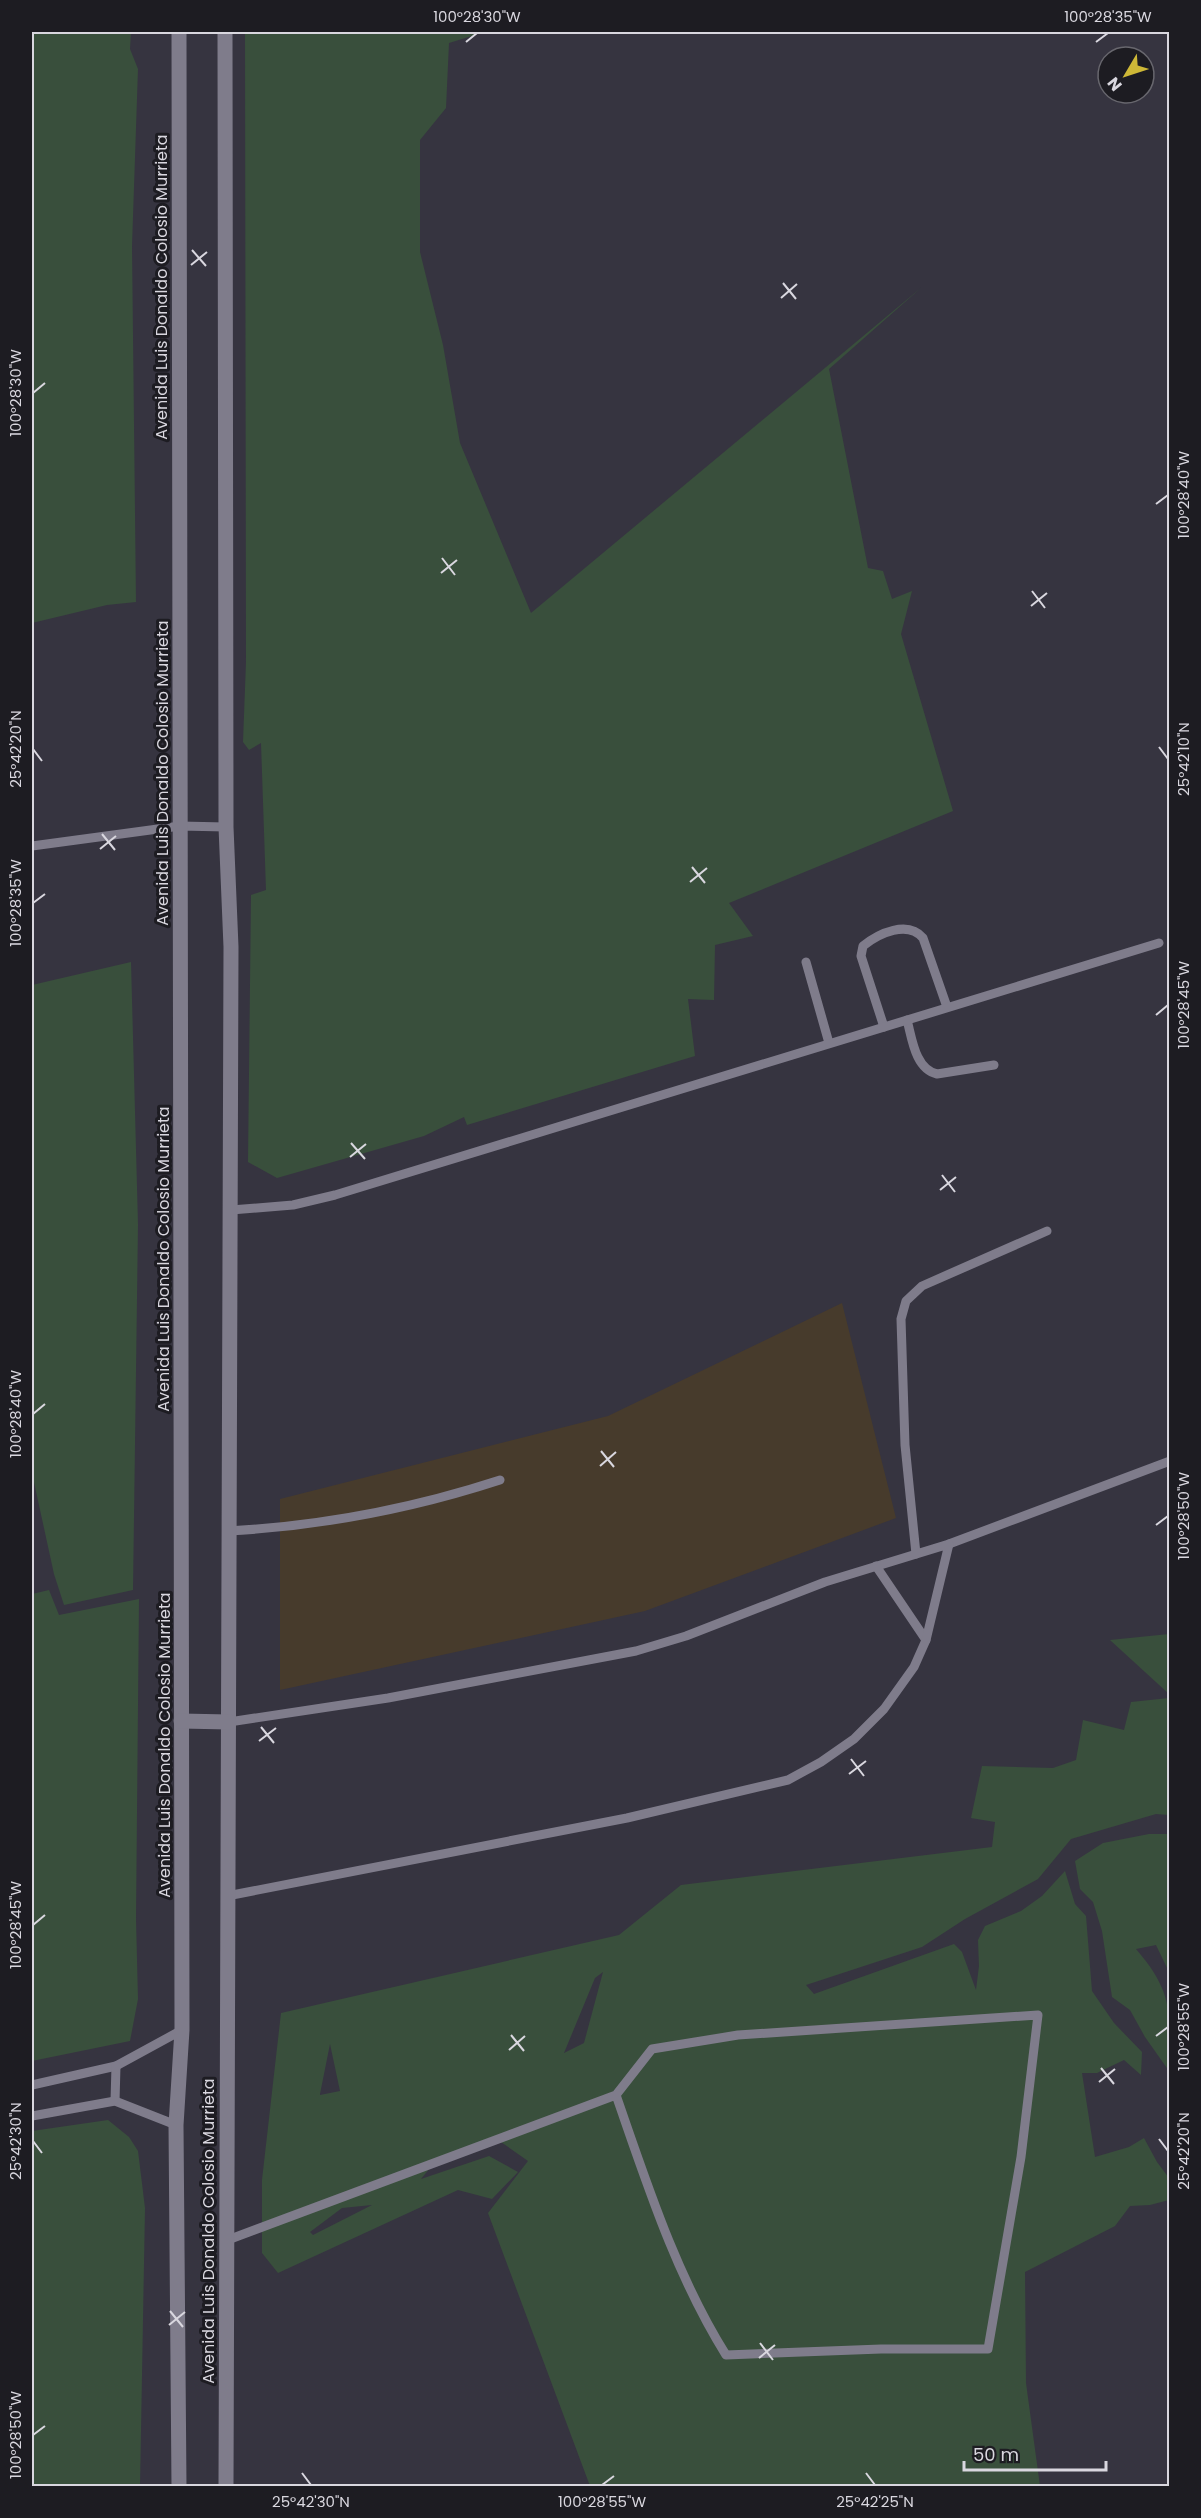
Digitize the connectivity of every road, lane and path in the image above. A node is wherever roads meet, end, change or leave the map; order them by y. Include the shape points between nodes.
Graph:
1 (179, 32) edge
2 (225, 32) edge
3 (180, 826) junction
4 (225, 827) junction
5 (32, 846) edge
6 (1159, 943) dead end
7 (806, 962) dead end
8 (947, 1008) junction
9 (907, 1020) junction
10 (884, 1027) junction
11 (829, 1043) junction
12 (994, 1065) dead end
13 (231, 1210) junction
14 (1047, 1231) dead end
15 (1170, 1461) edge
16 (500, 1480) dead end
17 (228, 1531) junction
18 (950, 1544) junction
19 (916, 1554) junction
20 (876, 1566) junction
21 (926, 1640) junction
22 (181, 1721) junction
23 (229, 1722) junction
24 (227, 1896) junction
25 (182, 2030) junction
26 (116, 2066) junction
27 (32, 2085) edge
28 (616, 2095) junction
29 (115, 2101) junction
30 (32, 2116) edge
31 (176, 2125) junction
32 (225, 2241) junction
33 (179, 2487) edge
34 (226, 2487) edge

1 - 3 main road, Avenida Luis Donaldo Colosio Murrieta
2 - 4 main road, Avenida Luis Donaldo Colosio Murrieta
3 - 4 lane
3 - 5 lane
3 - 22 main road, Avenida Luis Donaldo Colosio Murrieta
4 - 13 main road, Avenida Luis Donaldo Colosio Murrieta via 231,947
6 - 8 lane
7 - 11 lane
8 - 9 lane
8 - 10 lane via 923,938 906,927 871,939 863,946 861,956
9 - 10 lane
9 - 12 lane via 922,1066 929,1072
10 - 11 lane
11 - 13 lane via 335,1195 293,1205
13 - 17 main road, Avenida Luis Donaldo Colosio Murrieta
14 - 19 lane via 922,1286 906,1301 901,1319 905,1445
15 - 18 lane
16 - 17 lane via 374,1515 277,1529
17 - 23 main road, Avenida Luis Donaldo Colosio Murrieta
18 - 19 lane
18 - 21 lane
19 - 20 lane
20 - 21 lane
20 - 23 lane via 636,1651 388,1698
21 - 24 lane via 914,1667 884,1709 854,1739 788,1780 627,1818
22 - 23 main road
22 - 25 main road, Avenida Luis Donaldo Colosio Murrieta
23 - 24 main road, Avenida Luis Donaldo Colosio Murrieta
24 - 32 main road, Avenida Luis Donaldo Colosio Murrieta
25 - 26 lane
25 - 31 main road, Avenida Luis Donaldo Colosio Murrieta
26 - 27 lane
26 - 29 lane
28 - 28 lane via 654,2202 700,2313 726,2355 988,2349 1022,2157 1038,2015 738,2035 652,2049
28 - 32 lane
29 - 30 lane
29 - 31 lane
31 - 33 main road, Avenida Luis Donaldo Colosio Murrieta
32 - 34 main road, Avenida Luis Donaldo Colosio Murrieta

